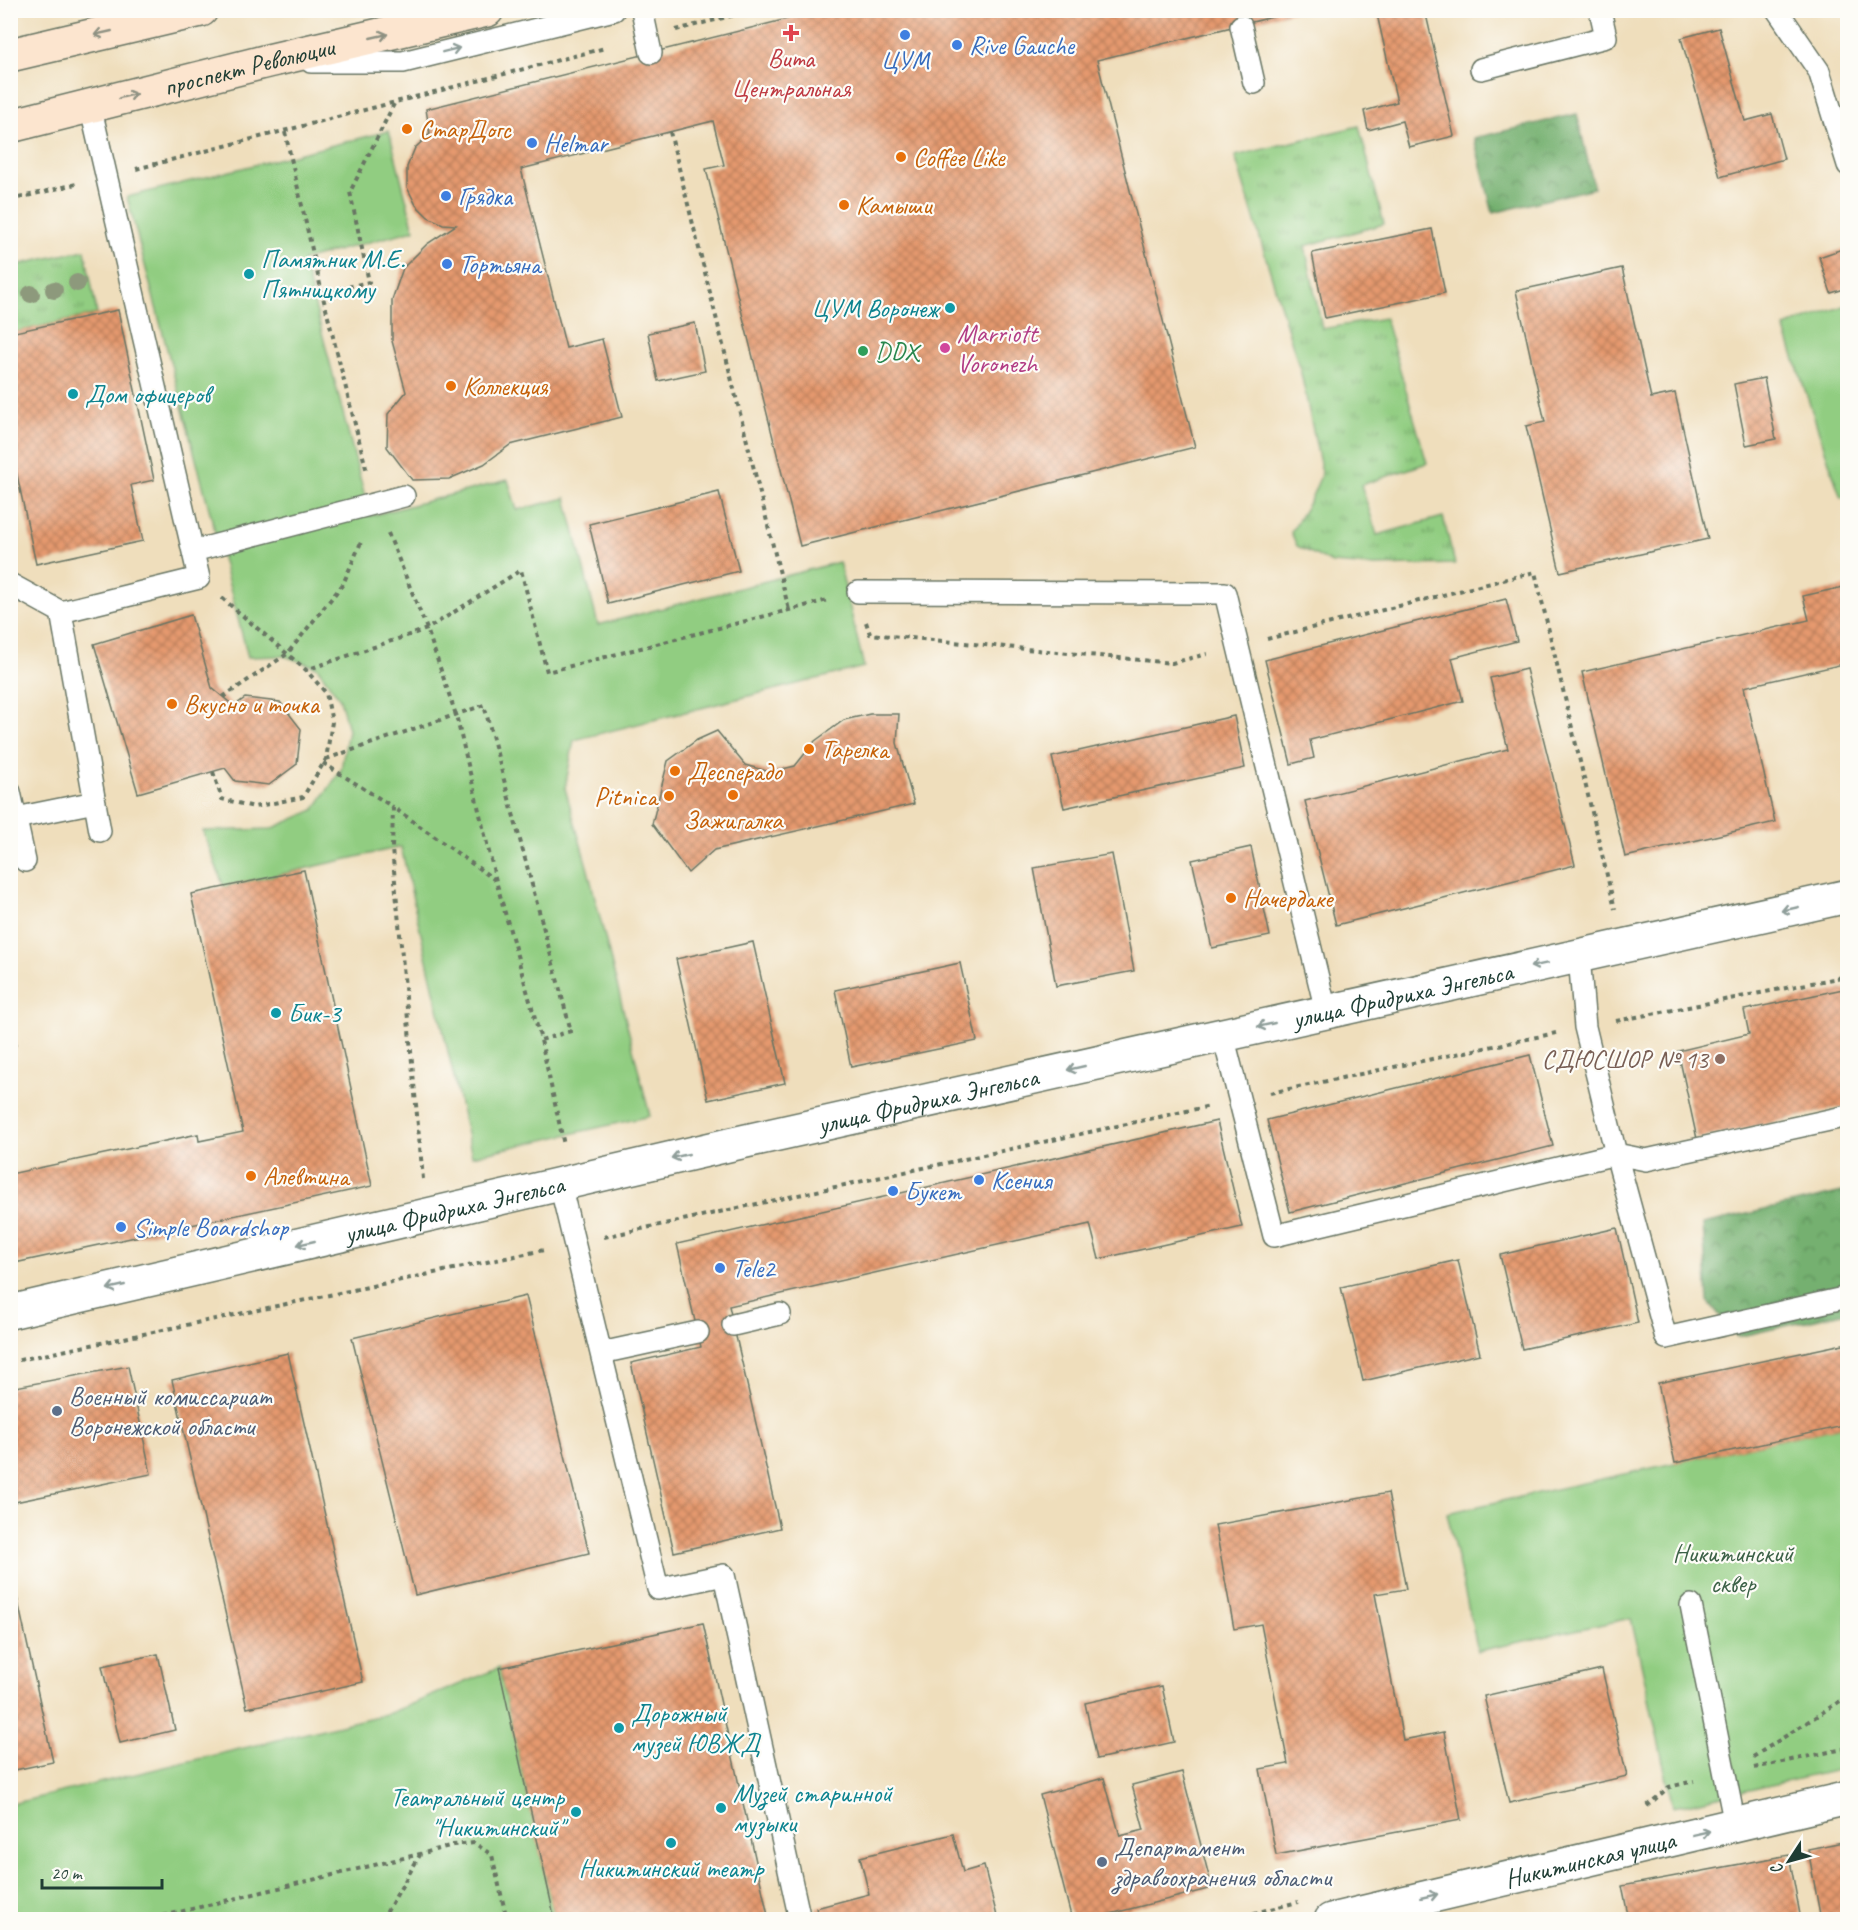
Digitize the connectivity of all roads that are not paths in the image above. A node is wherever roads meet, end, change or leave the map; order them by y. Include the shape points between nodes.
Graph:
1 (201, 10) edge
2 (487, 10) edge
3 (614, 10) edge
4 (642, 10) edge
5 (1600, 10) edge
6 (1777, 10) edge
7 (1241, 26) dead end
8 (649, 45) road end
9 (10, 55) edge
10 (268, 62) junction
11 (1481, 69) dead end
12 (1254, 83) dead end
13 (90, 105) junction
14 (10, 126) edge
15 (1848, 165) edge
16 (404, 496) dead end
17 (193, 551) junction
18 (10, 584) edge
19 (858, 592) road end
20 (61, 612) junction
21 (10, 792) edge
22 (95, 802) junction
23 (16, 818) junction
24 (100, 831) dead end
25 (25, 861) dead end
26 (1848, 896) edge
27 (1578, 956) junction
28 (1326, 1011) junction
29 (1223, 1035) junction
30 (1848, 1116) edge
31 (1617, 1154) junction
32 (560, 1184) junction
33 (1848, 1297) edge
34 (10, 1312) edge
35 (780, 1314) dead end
36 (733, 1324) dead end
37 (698, 1332) dead end
38 (601, 1353) junction
39 (1690, 1605) dead end
40 (1848, 1798) edge
41 (1735, 1824) junction
42 (800, 1920) edge
43 (1331, 1920) edge

1 -> 9 main road
10 -> 2 main road, проспект Революции
10 -> 3 lane via 403,62
4 - 8 lane
5 - 11 lane via 1606,37
6 - 15 lane via 1819,71
7 - 12 lane
13 -> 10 main road, проспект Революции
13 - 14 main road, проспект Революции
13 - 17 lane
16 - 17 lane
17 - 20 lane via 199,578
18 - 20 lane
19 - 28 lane via 1225,593
20 - 22 lane
21 - 23 lane
22 - 23 lane
22 - 24 lane
23 - 25 lane
26 -> 27 street, улица Фридриха Энгельса
27 -> 28 street, улица Фридриха Энгельса
27 - 31 lane via 1585,1027
28 -> 29 street, улица Фридриха Энгельса
29 - 31 lane via 1274,1236
29 -> 32 street, улица Фридриха Энгельса
30 - 31 lane via 1646,1160
31 - 33 lane via 1666,1338
32 -> 34 street, улица Фридриха Энгельса
32 - 38 lane
35 - 36 lane
37 - 38 lane
38 - 42 lane via 658,1589 724,1575
39 - 41 lane
40 - 41 street, Никитинская улица
43 -> 41 street, Никитинская улица

